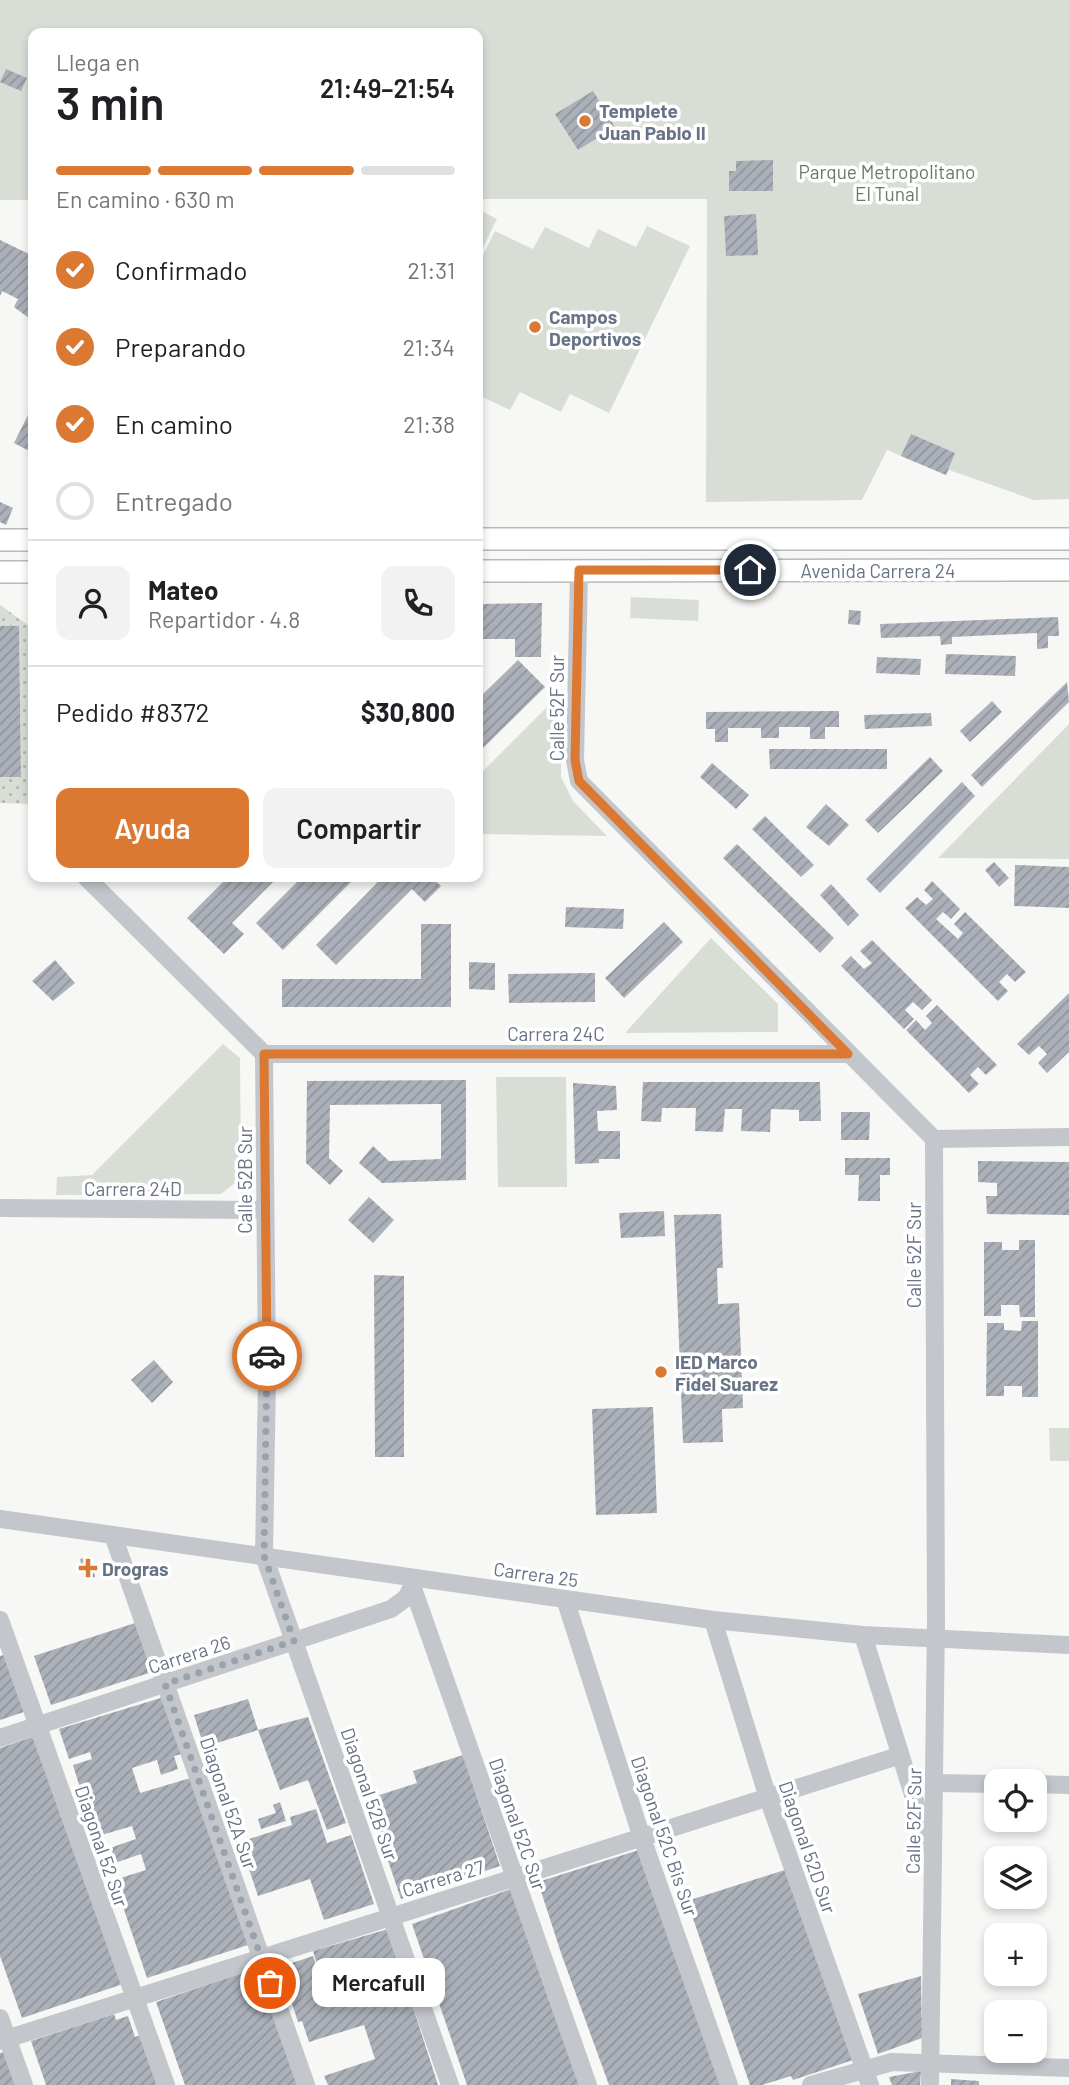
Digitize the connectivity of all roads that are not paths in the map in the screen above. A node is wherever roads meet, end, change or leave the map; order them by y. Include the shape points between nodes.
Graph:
1 (1069, 539) edge
2 (0, 540) edge
3 (28, 540) edge
4 (483, 540) edge
5 (579, 570) junction
6 (1069, 570) edge
7 (483, 571) edge
8 (0, 572) edge
9 (28, 572) edge
10 (91, 882) edge
11 (264, 1054) junction
12 (848, 1054) junction
13 (1069, 1137) edge
14 (934, 1139) junction
15 (0, 1208) edge
16 (265, 1210) junction
17 (0, 1519) edge
18 (113, 1535) junction
19 (264, 1556) junction
20 (411, 1582) junction
21 (565, 1599) junction
22 (391, 1609) junction
23 (422, 1614) junction
24 (0, 1620) edge
25 (713, 1620) junction
26 (863, 1635) junction
27 (935, 1639) junction
28 (294, 1641) junction
29 (1069, 1645) edge
30 (165, 1684) junction
31 (37, 1726) junction
32 (0, 1738) edge
33 (898, 1756) junction
34 (934, 1783) junction
35 (984, 1784) edge
36 (1047, 1784) edge
37 (1069, 1785) edge
38 (768, 1798) junction
39 (642, 1838) junction
40 (933, 1859) junction
41 (515, 1877) junction
42 (391, 1916) junction
43 (261, 1957) junction
44 (133, 1997) junction
45 (0, 2018) edge
46 (4, 2040) edge
47 (931, 2062) junction
48 (1069, 2068) edge
49 (867, 2077) edge
50 (23, 2085) edge
51 (166, 2085) edge
52 (306, 2085) edge
53 (450, 2085) edge
54 (588, 2085) edge
55 (729, 2085) edge
56 (811, 2085) edge
57 (930, 2085) edge

1 - 4 main road, Avenida Carrera 24
2 - 3 main road
5 - 6 main road, Avenida Carrera 24
5 - 7 main road, Avenida Carrera 24
5 - 12 street, Calle 52F Sur via 575,760 579,781
8 - 9 main road
10 - 11 street
11 - 12 street, Carrera 24C
11 - 16 street, Calle 52B Sur
12 - 14 street, Calle 52F Sur
13 - 14 street
14 - 27 street, Calle 52F Sur
15 - 16 street, Carrera 24D
16 - 19 street, Calle 52B Sur
17 - 18 street, Carrera 25
18 - 19 street, Carrera 25
18 - 30 street, Diagonal 52A Sur
19 - 20 street, Carrera 25
19 - 28 street, Diagonal 52B Sur
20 - 21 street, Carrera 25
20 - 22 street, Carrera 26 via 406,1598
20 - 23 street, Diagonal 52C Sur
21 - 25 street, Carrera 25
21 - 39 street, Diagonal 52C Bis Sur
22 - 23 street, Carrera 26
22 - 28 street, Carrera 26
23 - 41 street, Diagonal 52C Sur
24 - 31 street, Diagonal 52 Sur
25 - 26 street, Carrera 25
25 - 38 street, Diagonal 52D Sur
26 - 27 street, Carrera 25
26 - 33 street
27 - 29 street, Carrera 25
27 - 34 street, Calle 52F Sur
28 - 30 street, Carrera 26
28 - 42 street, Diagonal 52B Sur
30 - 31 street, Carrera 26
30 - 43 street, Diagonal 52A Sur
31 - 32 street, Carrera 26
31 - 44 street, Diagonal 52 Sur
33 - 38 street, Carrera 27
33 - 40 street
34 - 35 street
34 - 40 street, Calle 52F Sur
36 - 37 street
38 - 39 street, Carrera 27
38 - 49 street, Diagonal 52D Sur
39 - 41 street, Carrera 27
39 - 55 street, Diagonal 52C Bis Sur
40 - 47 street, Calle 52F Sur
41 - 42 street, Carrera 27
41 - 54 street, Diagonal 52C Sur
42 - 43 street, Carrera 27
42 - 53 street, Diagonal 52B Sur
43 - 44 street, Carrera 27
43 - 52 street, Diagonal 52A Sur
44 - 46 street, Carrera 27
44 - 51 street, Diagonal 52 Sur
45 - 46 street
46 - 50 street
47 - 48 street
47 - 49 street via 892,2062
47 - 57 street, Calle 52F Sur
49 - 56 street

